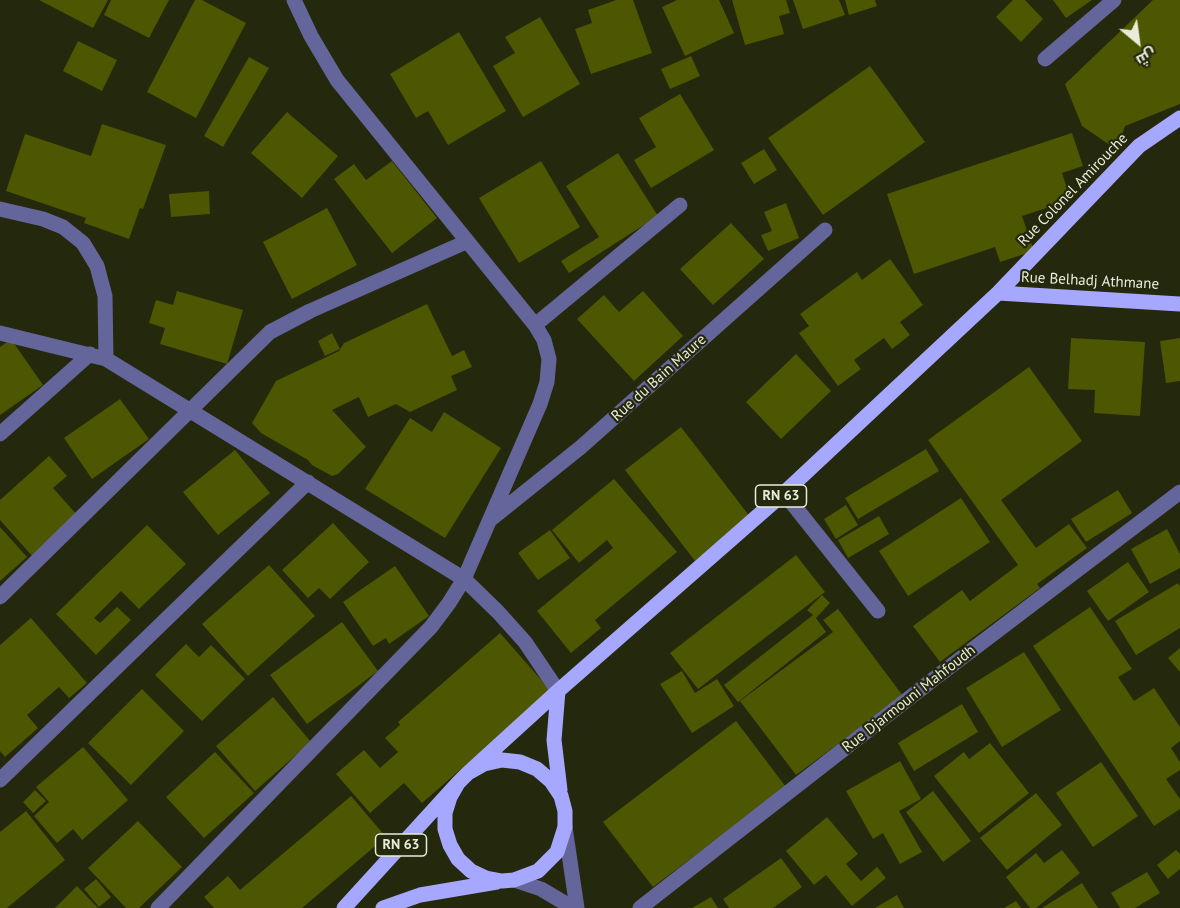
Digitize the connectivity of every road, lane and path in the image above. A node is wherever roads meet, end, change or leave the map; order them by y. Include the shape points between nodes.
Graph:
1 (294, 0) edge
2 (1114, 0) edge
3 (1045, 59) dead end
4 (1180, 118) edge
5 (681, 205) dead end
6 (0, 209) edge
7 (825, 230) dead end
8 (466, 242) junction
9 (998, 293) junction
10 (1180, 304) edge
11 (535, 325) junction
12 (0, 333) edge
13 (90, 354) junction
14 (106, 359) junction
15 (191, 410) junction
16 (0, 434) edge
17 (308, 482) junction
18 (1180, 492) edge
19 (784, 493) junction
20 (488, 522) junction
21 (464, 579) junction
22 (0, 597) edge
23 (878, 611) dead end
24 (558, 691) junction
25 (463, 778) junction
26 (0, 780) edge
27 (561, 796) junction
28 (565, 827) junction
29 (508, 881) junction
30 (158, 908) edge
31 (344, 908) edge
32 (383, 908) edge
33 (575, 908) edge
34 (640, 908) edge

1 - 8 street via 337,80
2 - 3 street
4 - 9 main road, Rue Colonel Amirouche via 1139,147
5 - 11 street
6 - 14 street via 63,227 82,243 97,266 105,296
7 - 20 street, Rue du Bain Maure via 581,447
8 - 11 street
8 - 15 street via 270,332
9 - 10 main road, Rue Belhadj Athmane
9 - 19 main road, RN 63
11 - 20 street via 549,359 547,382
12 - 13 street
13 - 14 street
13 - 16 street
14 - 15 street
15 - 17 street
15 - 22 street
17 - 21 street
17 - 26 street
18 - 34 street, Rue Djarmouni Mahfoudh
19 - 23 street
19 - 24 main road, RN 63
20 - 21 street
21 - 24 street via 525,642
21 - 30 street via 431,627
24 - 25 main road, RN 63
24 - 27 main road via 554,740
25 - 27 main road, RN 63 via 484,764 520,762 537,769
25 - 29 main road, RN 63 via 450,797 446,813 450,845 471,871
25 - 31 main road, RN 63
27 - 28 main road
28 - 29 main road via 557,852 548,862 538,871
28 - 33 street
29 - 32 main road via 420,895
29 - 33 street via 541,889

